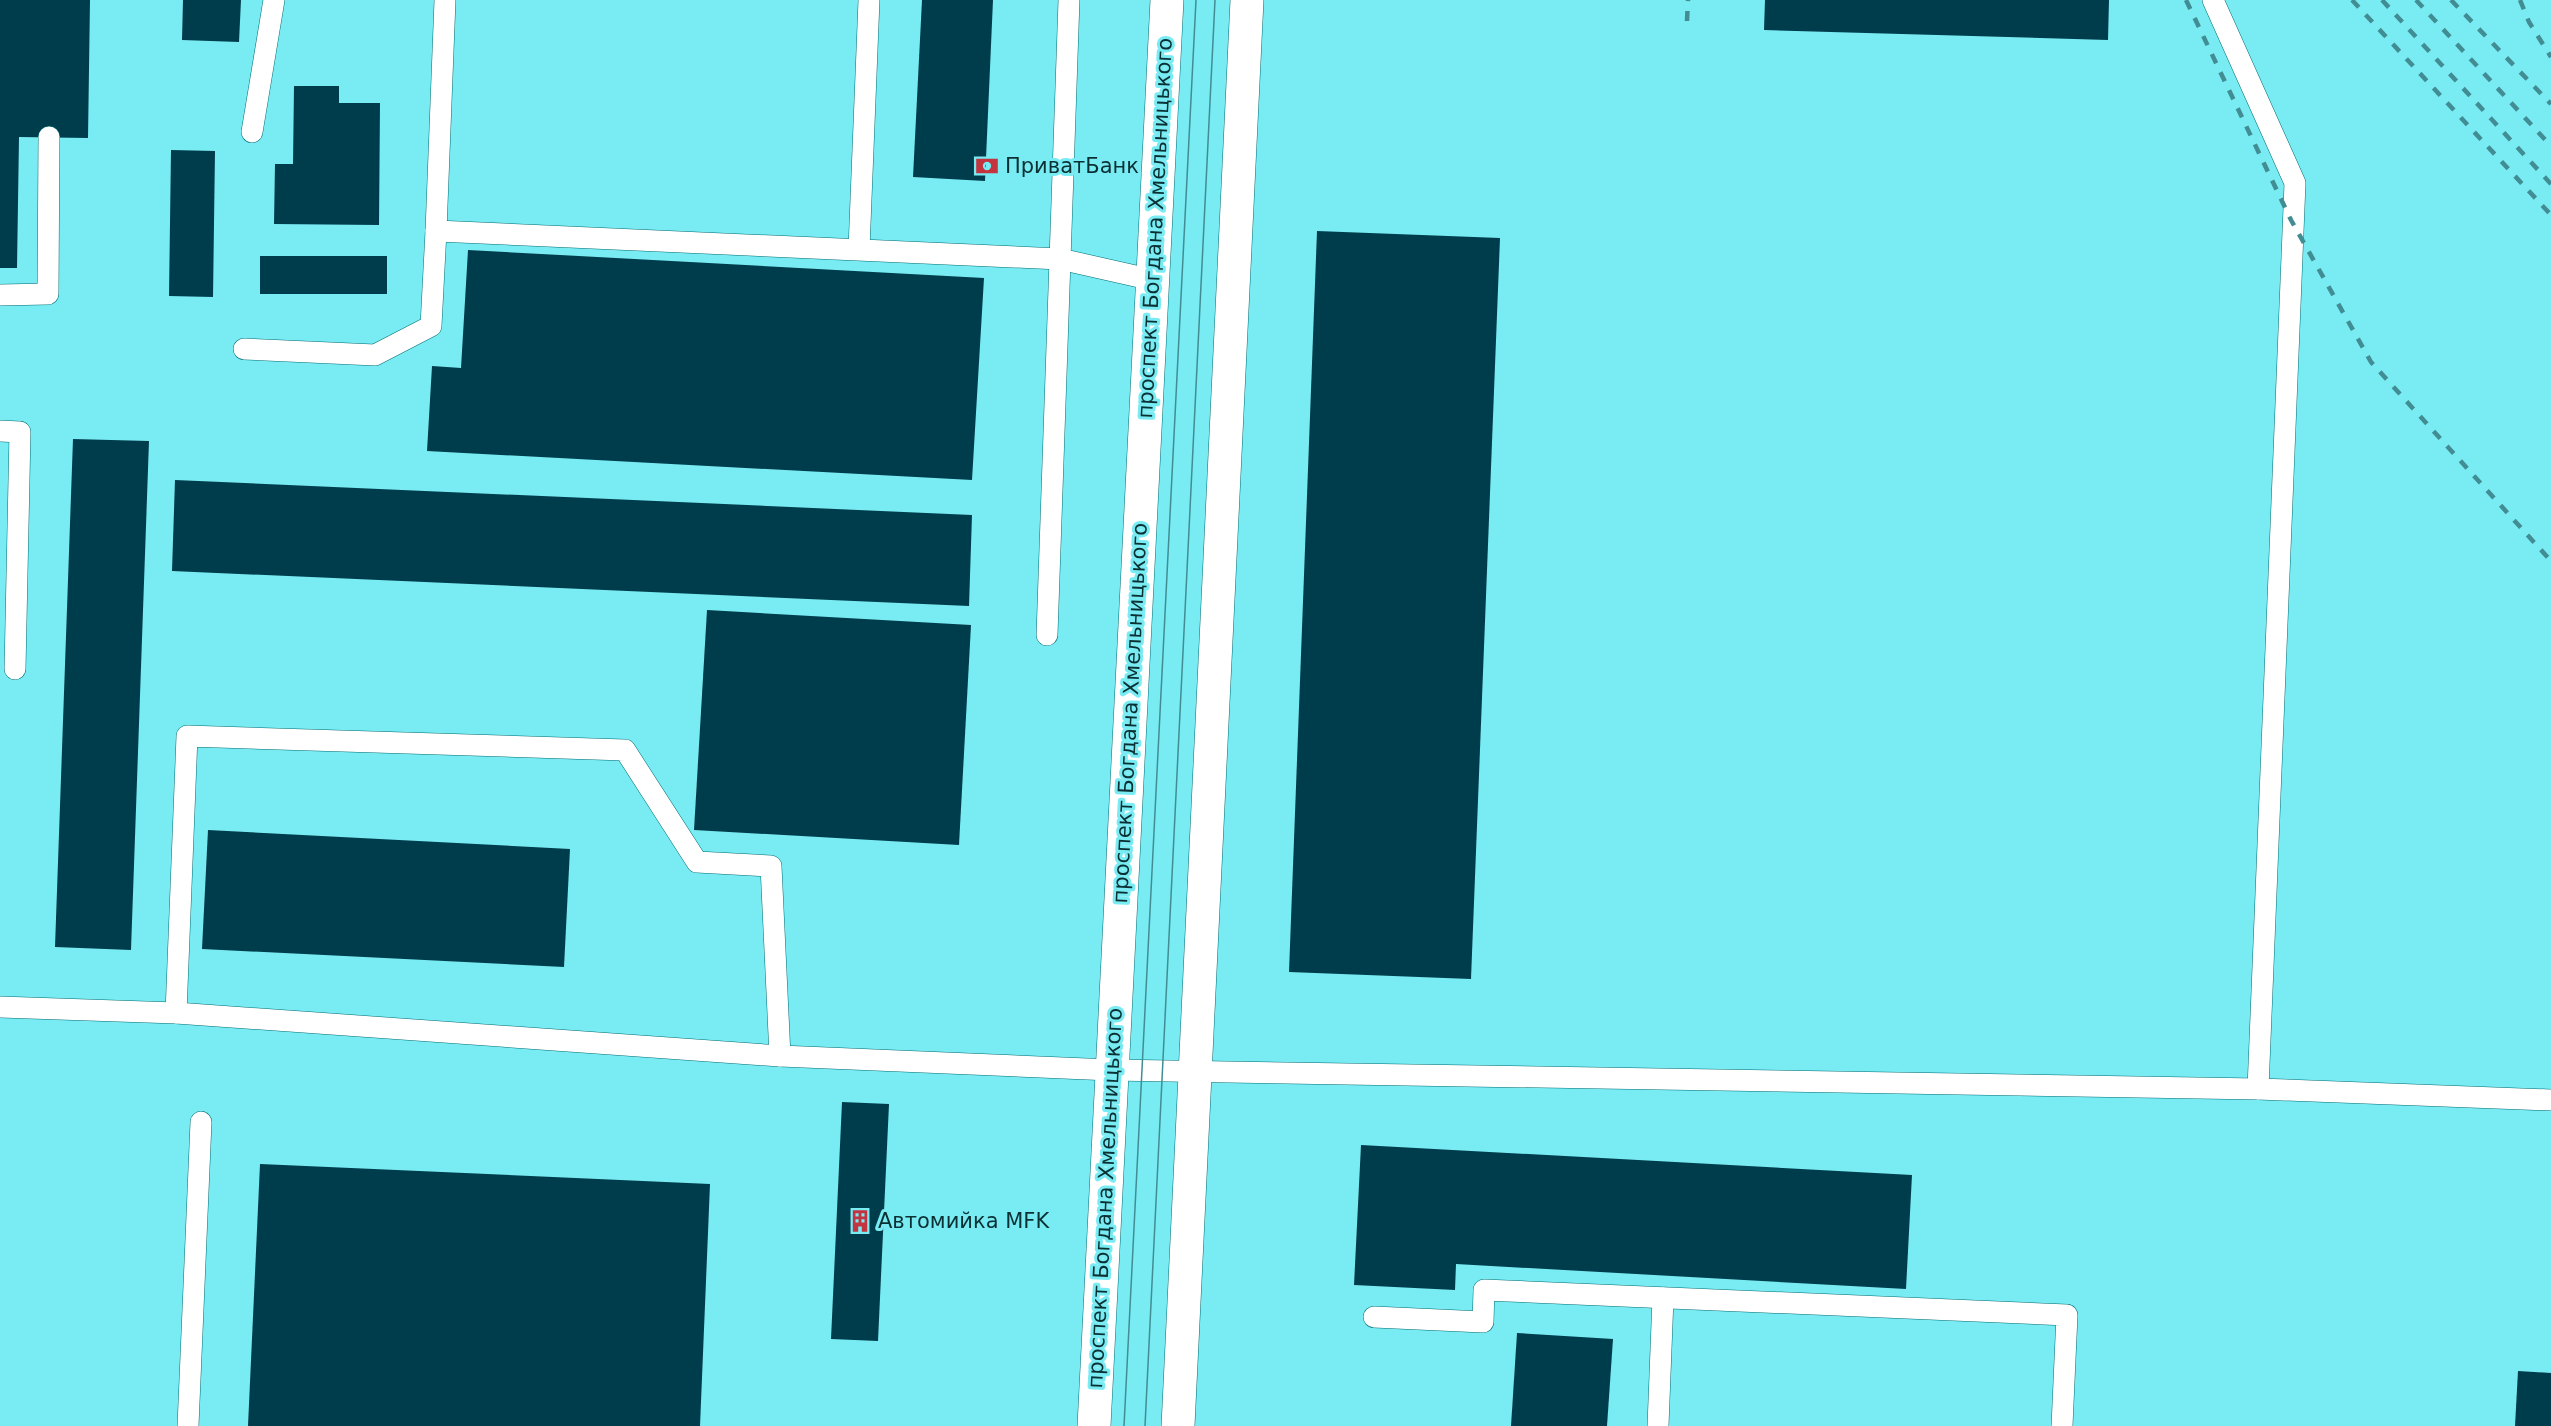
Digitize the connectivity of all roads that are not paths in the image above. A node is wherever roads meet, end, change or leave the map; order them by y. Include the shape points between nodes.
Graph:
1 (274, 0) edge
2 (445, 0) edge
3 (868, 0) edge
4 (1069, 0) edge
5 (1167, 0) edge
6 (1247, 0) edge
7 (2213, 0) edge
8 (252, 132) dead end
9 (49, 137) dead end
10 (436, 231) junction
11 (859, 249) junction
12 (1060, 259) junction
13 (1153, 280) junction
14 (0, 295) edge
15 (244, 349) dead end
16 (0, 431) edge
17 (1047, 635) dead end
18 (15, 669) dead end
19 (0, 1007) edge
20 (176, 1013) junction
21 (780, 1056) junction
22 (1111, 1070) junction
23 (1196, 1072) junction
24 (2258, 1089) junction
25 (2551, 1100) edge
26 (201, 1122) dead end
27 (1663, 1298) junction
28 (1374, 1317) dead end
29 (188, 1426) edge
30 (1094, 1426) edge
31 (1178, 1426) edge
32 (1658, 1426) edge
33 (2062, 1426) edge

1 - 8 lane
2 - 10 lane
3 - 11 lane
4 - 12 lane
5 - 13 main road, проспект Богдана Хмельницького
6 - 23 main road
7 - 24 lane via 2295,183
9 - 14 lane via 48,294
10 - 11 lane
10 - 15 lane via 431,326 375,355
11 - 12 lane
12 - 13 lane
12 - 17 lane
13 - 22 main road, проспект Богдана Хмельницького
16 - 18 lane via 20,432
19 - 20 lane
20 - 21 lane
20 - 21 lane via 187,736 625,750 697,862 771,866
21 - 22 lane
22 - 23 lane
22 - 30 main road, проспект Богдана Хмельницького
23 - 24 lane
23 - 31 main road
24 - 25 lane
26 - 29 lane
27 - 28 lane via 1485,1290 1483,1322
27 - 32 lane
27 - 33 lane via 2067,1315

